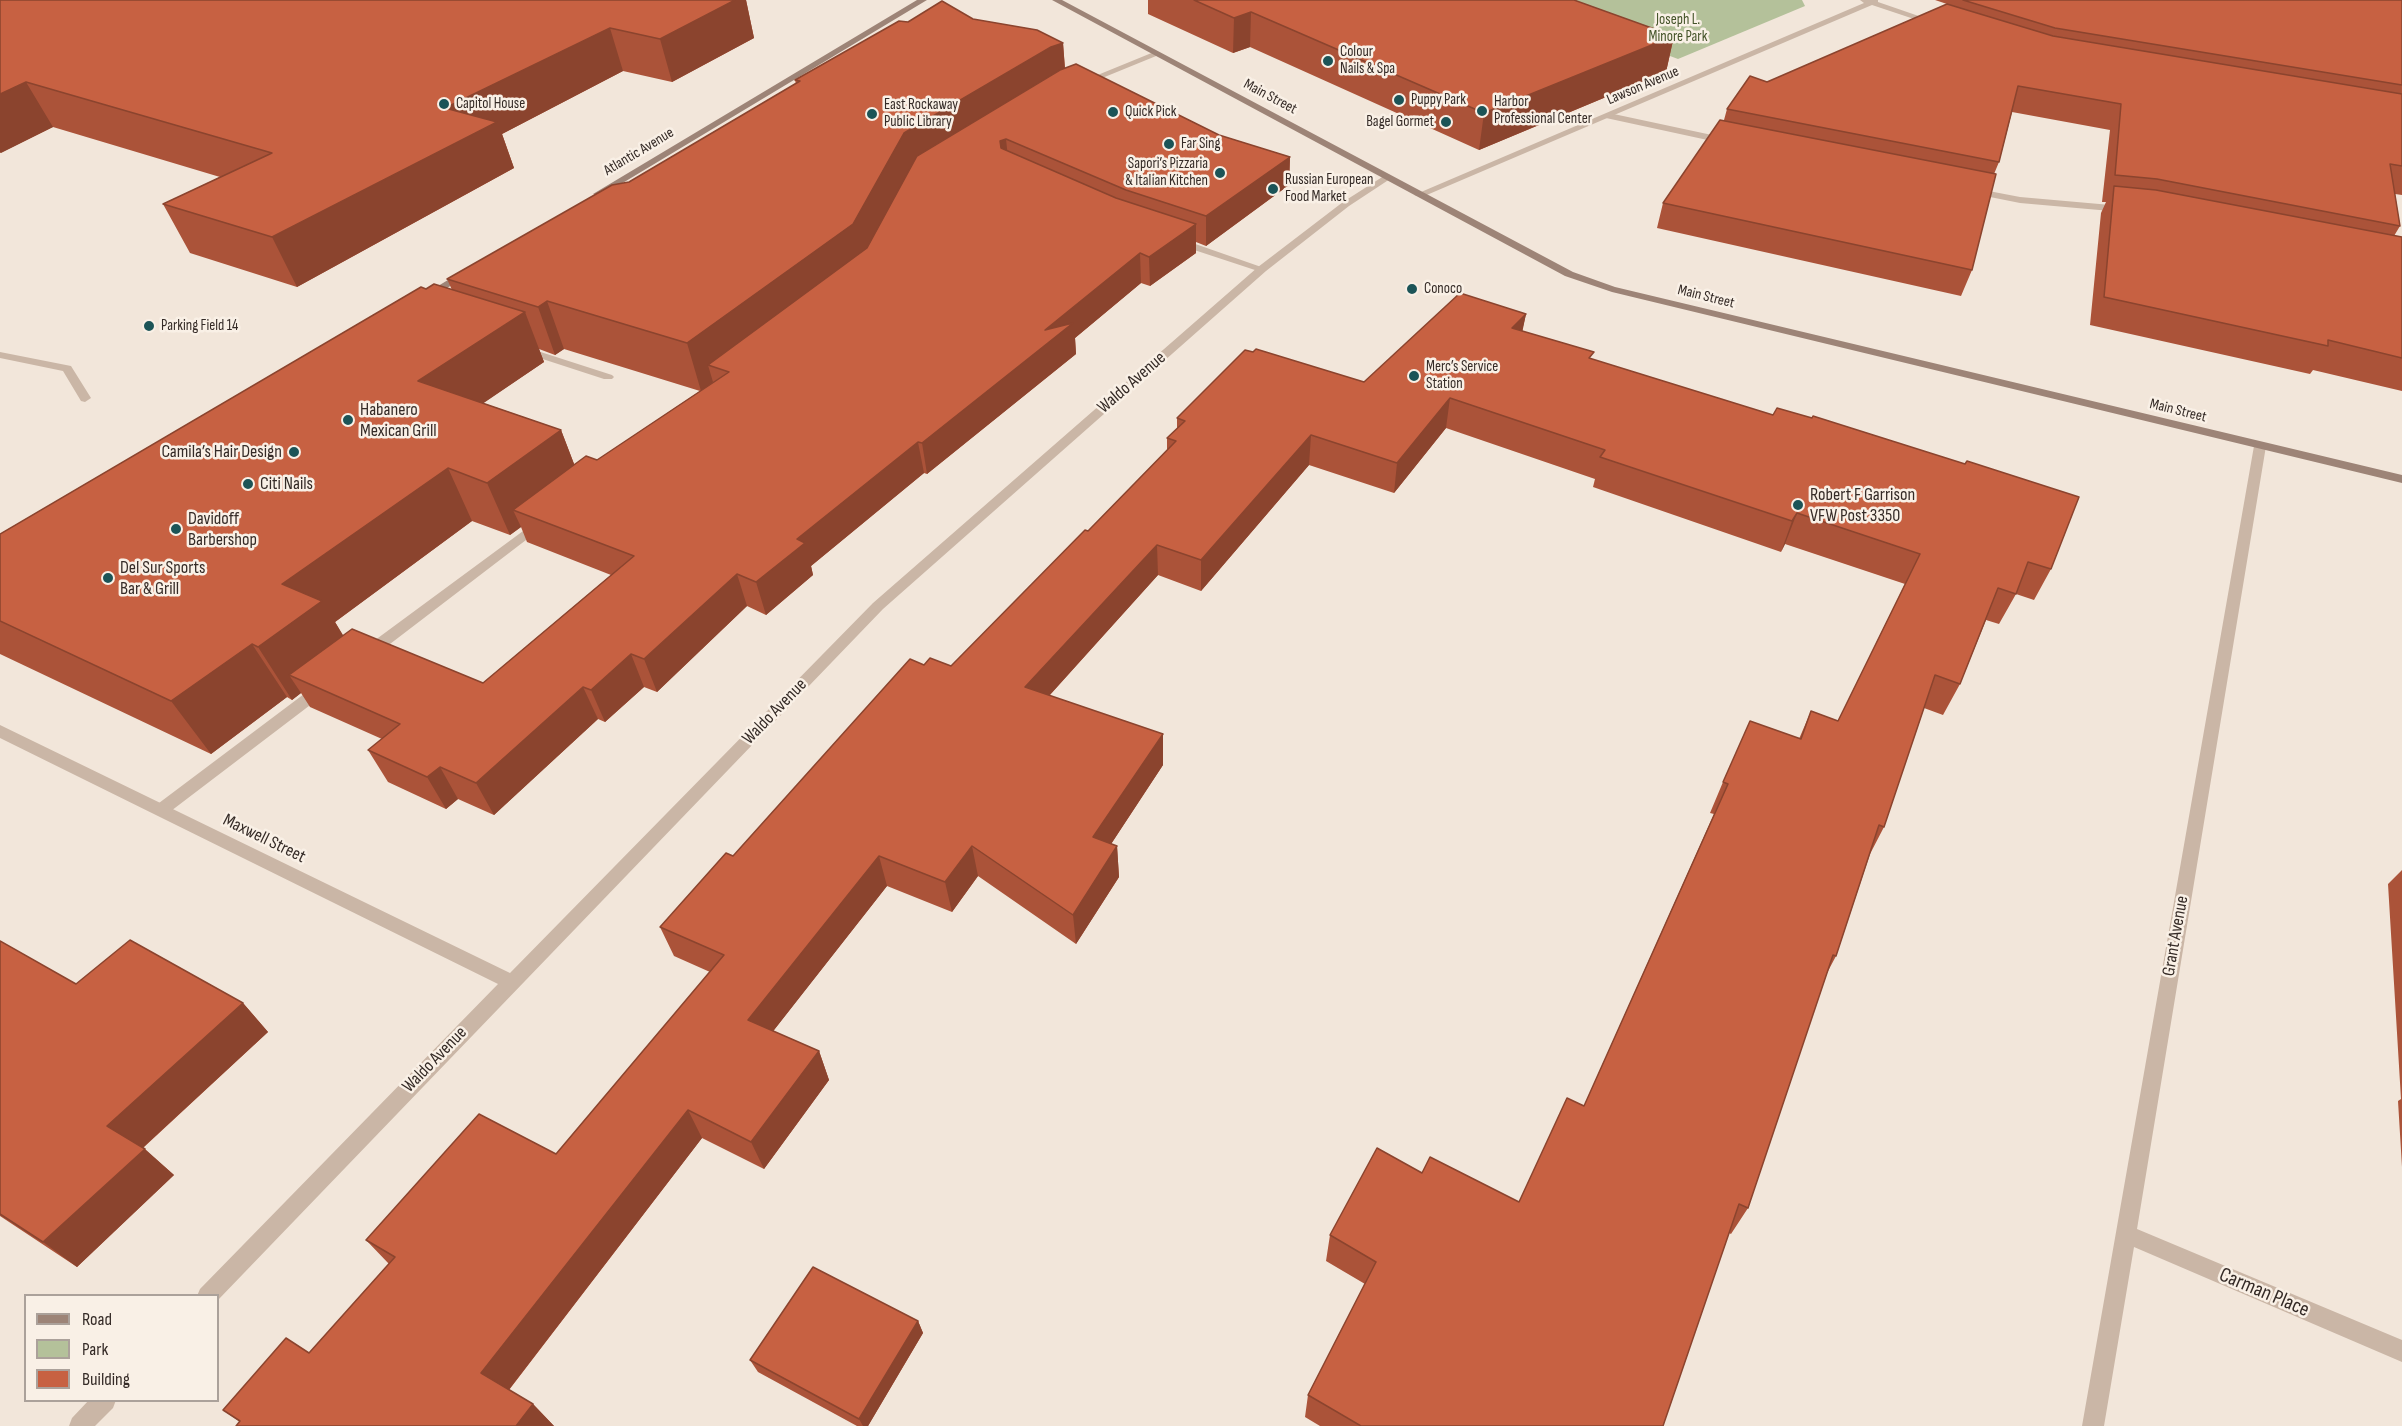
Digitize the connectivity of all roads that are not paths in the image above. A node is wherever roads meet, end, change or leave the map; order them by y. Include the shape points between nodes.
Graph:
1 (923, 0) edge
2 (1056, 0) edge
3 (1871, 1) edge
4 (1939, 24) edge
5 (1157, 54) junction
6 (1068, 89) edge
7 (1609, 116) junction
8 (1731, 142) edge
9 (1387, 177) junction
10 (1962, 189) edge
11 (1419, 195) junction
12 (585, 202) edge
13 (2132, 210) edge
14 (1164, 237) edge
15 (473, 268) edge
16 (1262, 269) junction
17 (412, 304) edge
18 (511, 345) edge
19 (0, 355) edge
20 (608, 377) dead end
21 (85, 398) dead end
22 (2260, 446) junction
23 (2402, 479) edge
24 (547, 517) edge
25 (358, 660) edge
26 (330, 682) edge
27 (0, 731) edge
28 (161, 810) junction
29 (511, 982) junction
30 (2126, 1234) junction
31 (209, 1294) edge
32 (2402, 1351) edge
33 (104, 1402) edge
34 (80, 1426) edge
35 (2093, 1426) edge

1 - 12 main road, Atlantic Avenue
2 - 5 main road, Main Street
3 - 4 street
3 - 7 street, Lawson Avenue
5 - 6 street
5 - 9 main road, Main Street
7 - 8 street
7 - 11 street, Lawson Avenue
9 - 11 main road, Main Street
9 - 16 street, Waldo Avenue
10 - 13 street via 2020,200
11 - 22 main road, Main Street via 1569,274 1612,290
14 - 16 street
15 - 17 main road
16 - 29 street, Waldo Avenue via 878,606
18 - 20 street
19 - 21 street via 66,368
22 - 23 main road, Main Street
22 - 30 street, Grant Avenue
24 - 25 street
26 - 28 street
27 - 28 street, Maxwell Street
28 - 29 street, Maxwell Street
29 - 31 street, Waldo Avenue
30 - 32 street, Carman Place
30 - 35 street, Grant Avenue
33 - 34 street

